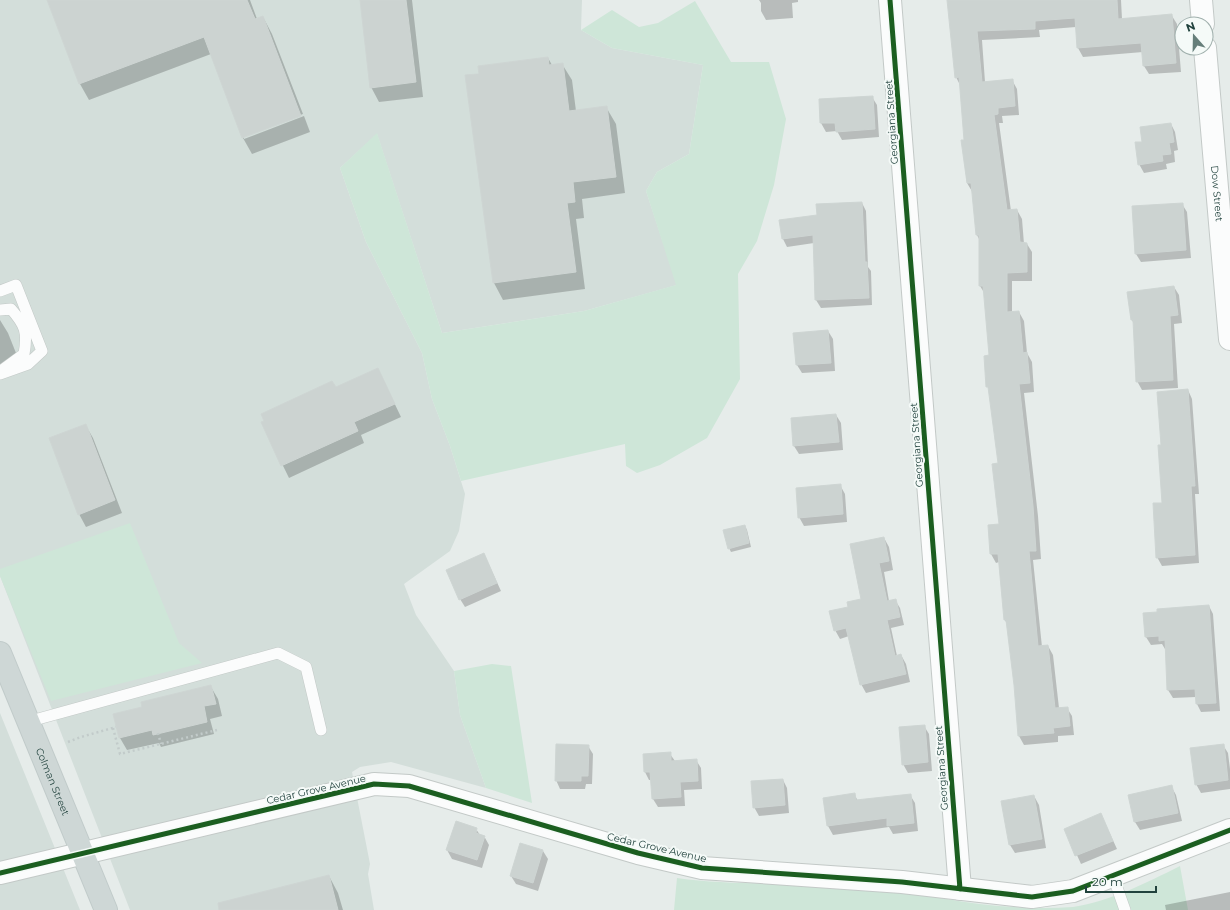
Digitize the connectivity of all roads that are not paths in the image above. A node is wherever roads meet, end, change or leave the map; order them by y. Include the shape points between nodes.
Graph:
1 (890, 0) edge
2 (1201, 0) edge
3 (1202, 16) edge
4 (1206, 56) edge
5 (0, 291) edge
6 (0, 310) edge
7 (1230, 339) edge
8 (0, 373) edge
9 (2, 663) edge
10 (27, 722) junction
11 (321, 730) dead end
12 (1230, 830) edge
13 (83, 854) junction
14 (0, 873) edge
15 (1113, 876) junction
16 (960, 889) junction
17 (106, 910) edge
18 (1125, 910) edge

1 - 16 street, Georgiana Street
2 - 3 street
4 - 7 street, Dow Street
5 - 8 lane via 16,285 42,351 28,364
6 - 8 lane via 11,309 23,322 27,340 24,354
9 - 10 main road, Colman Street
10 - 11 lane via 278,653 306,667
10 - 13 main road, Colman Street
12 - 15 street, Cedar Grove Avenue
13 - 14 street, Cedar Grove Avenue
13 - 16 street, Cedar Grove Avenue via 374,784 409,786 638,854 702,868 902,882
13 - 17 main road, Colman Street
15 - 16 street, Cedar Grove Avenue via 1073,891 1032,898
15 - 18 lane

